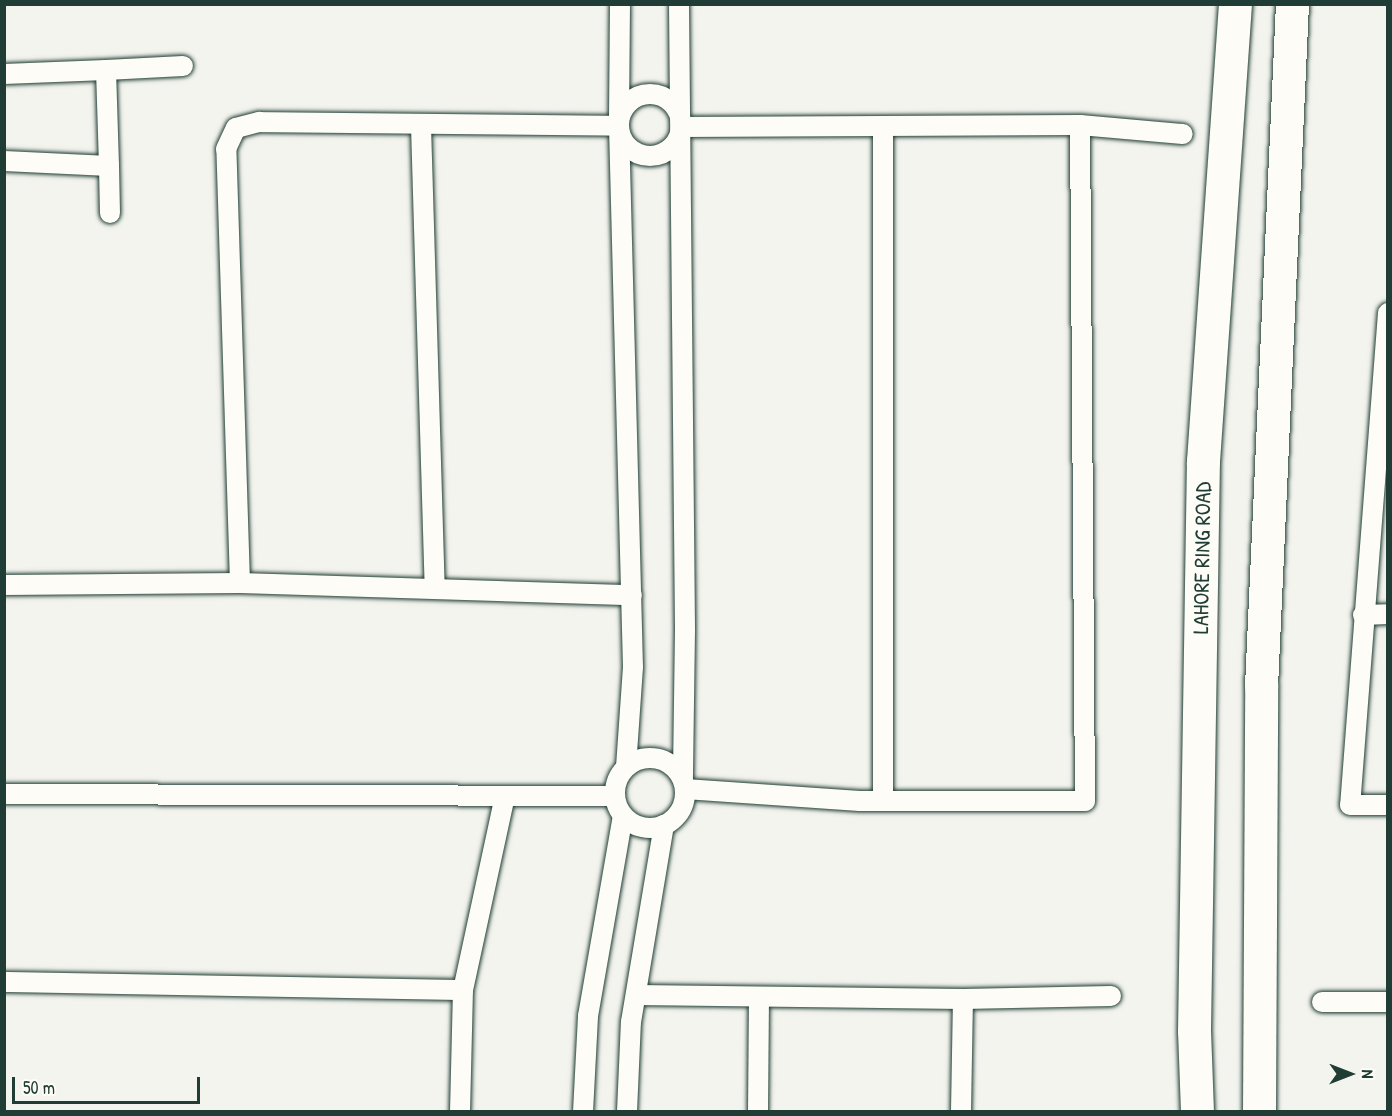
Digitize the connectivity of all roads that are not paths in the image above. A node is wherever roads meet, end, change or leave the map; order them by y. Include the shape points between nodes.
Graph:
1 (620, 4) edge
2 (679, 4) edge
3 (1234, 4) edge
4 (1292, 4) edge
5 (183, 66) dead end
6 (106, 70) junction
7 (4, 74) edge
8 (1080, 125) junction
9 (422, 126) junction
10 (619, 126) junction
11 (883, 126) junction
12 (681, 128) junction
13 (1183, 134) dead end
14 (4, 161) edge
15 (109, 166) junction
16 (110, 213) dead end
17 (1388, 313) edge
18 (240, 583) junction
19 (4, 585) edge
20 (435, 589) junction
21 (632, 595) junction
22 (1388, 614) edge
23 (1363, 615) junction
24 (626, 766) junction
25 (684, 784) junction
26 (4, 794) edge
27 (505, 796) junction
28 (615, 796) junction
29 (883, 801) junction
30 (1388, 805) edge
31 (624, 816) junction
32 (664, 825) junction
33 (4, 982) edge
34 (463, 990) junction
35 (636, 995) junction
36 (1111, 996) dead end
37 (759, 998) junction
38 (963, 999) junction
39 (1322, 1002) dead end
40 (1388, 1002) edge
41 (460, 1112) edge
42 (583, 1112) edge
43 (627, 1112) edge
44 (758, 1112) edge
45 (961, 1112) edge
46 (1197, 1112) edge
47 (1259, 1112) edge

1 - 10 street
2 - 12 street
3 - 46 highway, LAHORE RING ROAD via 1203,461 1194,1031
4 - 47 highway via 1261,686
5 - 6 street
6 - 7 street
6 - 15 street
8 - 11 street
8 - 13 street
8 - 29 street via 1085,801
9 - 10 street
9 - 18 street via 259,122 236,128 226,149
9 - 20 street
10 - 12 street via 628,147 649,156 671,148
10 - 12 street via 632,100 651,93 670,100 681,117
10 - 21 street
11 - 12 street
11 - 29 street
12 - 25 street
14 - 15 street
15 - 16 street
17 - 23 street
18 - 19 street
18 - 20 street
20 - 21 street
21 - 24 street via 632,716
22 - 23 street
23 - 30 street via 1350,806
24 - 25 street via 636,760 658,758 668,762
24 - 28 street via 615,785
25 - 29 street
25 - 32 street via 681,811
26 - 27 street
27 - 28 street
27 - 34 street
28 - 31 street
31 - 32 street via 642,827
31 - 42 street via 587,1026
32 - 35 street
33 - 34 street
34 - 41 street
35 - 37 street
35 - 43 street via 628,1044
36 - 38 street
37 - 38 street
37 - 44 street
38 - 45 street
39 - 40 street

